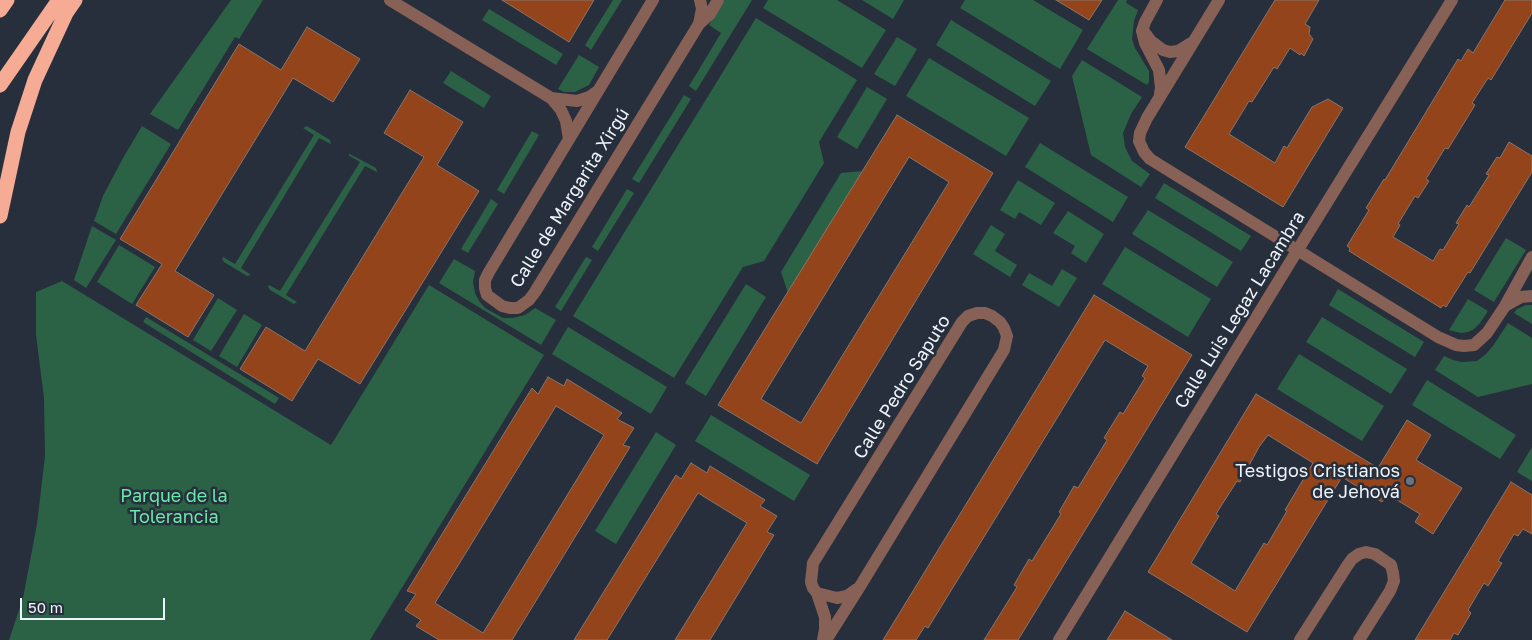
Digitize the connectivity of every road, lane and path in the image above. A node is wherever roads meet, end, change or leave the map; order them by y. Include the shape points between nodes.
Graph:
1 (7, 0) edge
2 (59, 0) edge
3 (75, 0) edge
4 (390, 0) edge
5 (653, 0) edge
6 (700, 0) edge
7 (718, 0) edge
8 (1157, 0) edge
9 (1219, 0) edge
10 (1452, 0) edge
11 (0, 10) edge
12 (699, 24) junction
13 (1142, 26) junction
14 (1194, 40) junction
15 (0, 85) edge
16 (600, 88) junction
17 (1160, 97) junction
18 (551, 98) junction
19 (569, 139) junction
20 (0, 216) edge
21 (1297, 250) junction
22 (1532, 258) edge
23 (1532, 265) edge
24 (1532, 296) edge
25 (1505, 306) junction
26 (859, 588) junction
27 (817, 593) junction
28 (824, 640) edge
29 (1059, 640) edge
30 (1300, 640) edge
31 (1359, 640) edge

1 - 11 highway
2 - 15 highway
3 - 20 highway via 35,80 18,132
4 - 18 street, Calle de Margarita Xirgú
5 - 16 street, Calle de Margarita Xirgú
6 - 12 street, Calle de Margarita Xirgú
7 - 12 street, Calle de Margarita Xirgú
8 - 13 street
9 - 14 street
10 - 21 street, Calle Luis Legaz Lacambra
12 - 19 street, Calle de Margarita Xirgú via 529,300 518,308 502,306 488,295 485,280
13 - 14 street via 1151,41 1170,52 1178,52
13 - 17 street via 1145,43 1159,70
14 - 17 street
16 - 18 street, Calle de Margarita Xirgú via 577,101
16 - 19 street, Calle de Margarita Xirgú
17 - 21 street via 1140,133 1139,141 1144,152 1155,163
18 - 19 street, Calle de Margarita Xirgú via 566,121
21 - 25 street via 1456,345 1474,344 1481,340
21 - 29 street, Calle Luis Legaz Lacambra
22 - 23 street
22 - 25 street
24 - 25 street via 1521,297
26 - 27 street via 837,598
26 - 27 street, Calle Pedro Saputo via 1004,350 1004,328 992,316 977,313 962,322 813,563 812,582
26 - 28 street, Calle Pedro Saputo
27 - 28 street, Calle Pedro Saputo via 825,617
30 - 31 street via 1346,566 1366,552 1375,554 1390,565 1394,581

